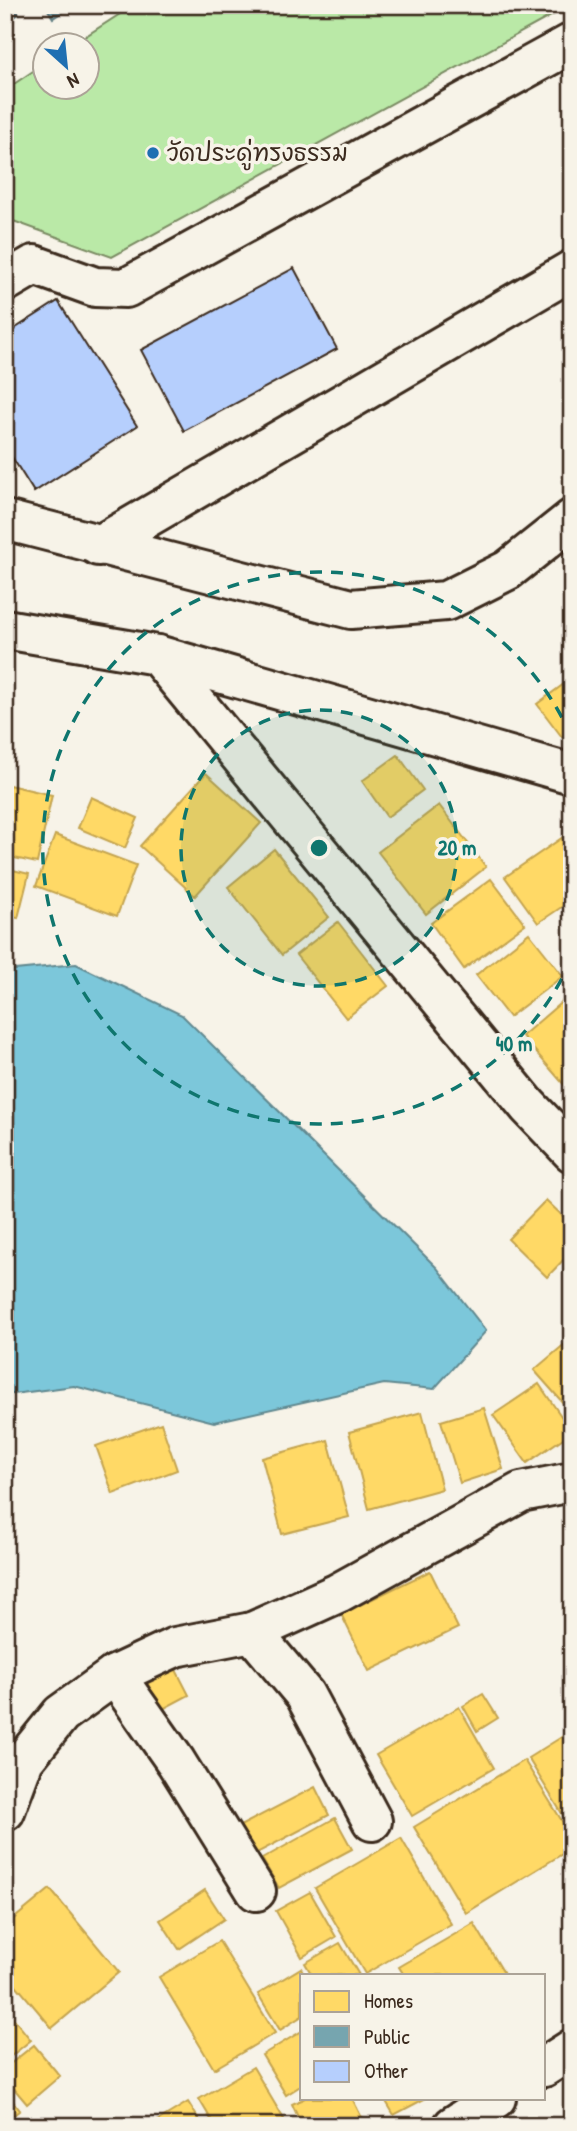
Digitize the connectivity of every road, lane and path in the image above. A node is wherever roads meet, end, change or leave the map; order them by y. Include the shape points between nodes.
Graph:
1 (572, 43) edge
2 (572, 270) edge
3 (5, 282) edge
4 (572, 519) edge
5 (5, 520) edge
6 (98, 546) junction
7 (5, 629) edge
8 (157, 655) junction
9 (570, 769) edge
10 (572, 1152) edge
11 (572, 1482) edge
12 (252, 1632) junction
13 (116, 1675) junction
14 (5, 1811) edge
15 (372, 1821) dead end
16 (256, 1891) dead end
17 (572, 2049) edge
18 (546, 2066) edge
19 (493, 2100) edge
20 (453, 2126) edge

1 - 3 street via 126,288 95,287 34,265
2 - 6 street
4 - 6 street via 508,570 446,601 351,609
5 - 6 street
7 - 8 street
8 - 9 street
8 - 10 street via 519,1095
11 - 12 street via 521,1492 338,1593
12 - 13 street via 176,1647
12 - 15 street via 305,1695
13 - 14 street via 61,1714 24,1760
13 - 16 street via 177,1762
17 - 18 street
19 - 20 street

